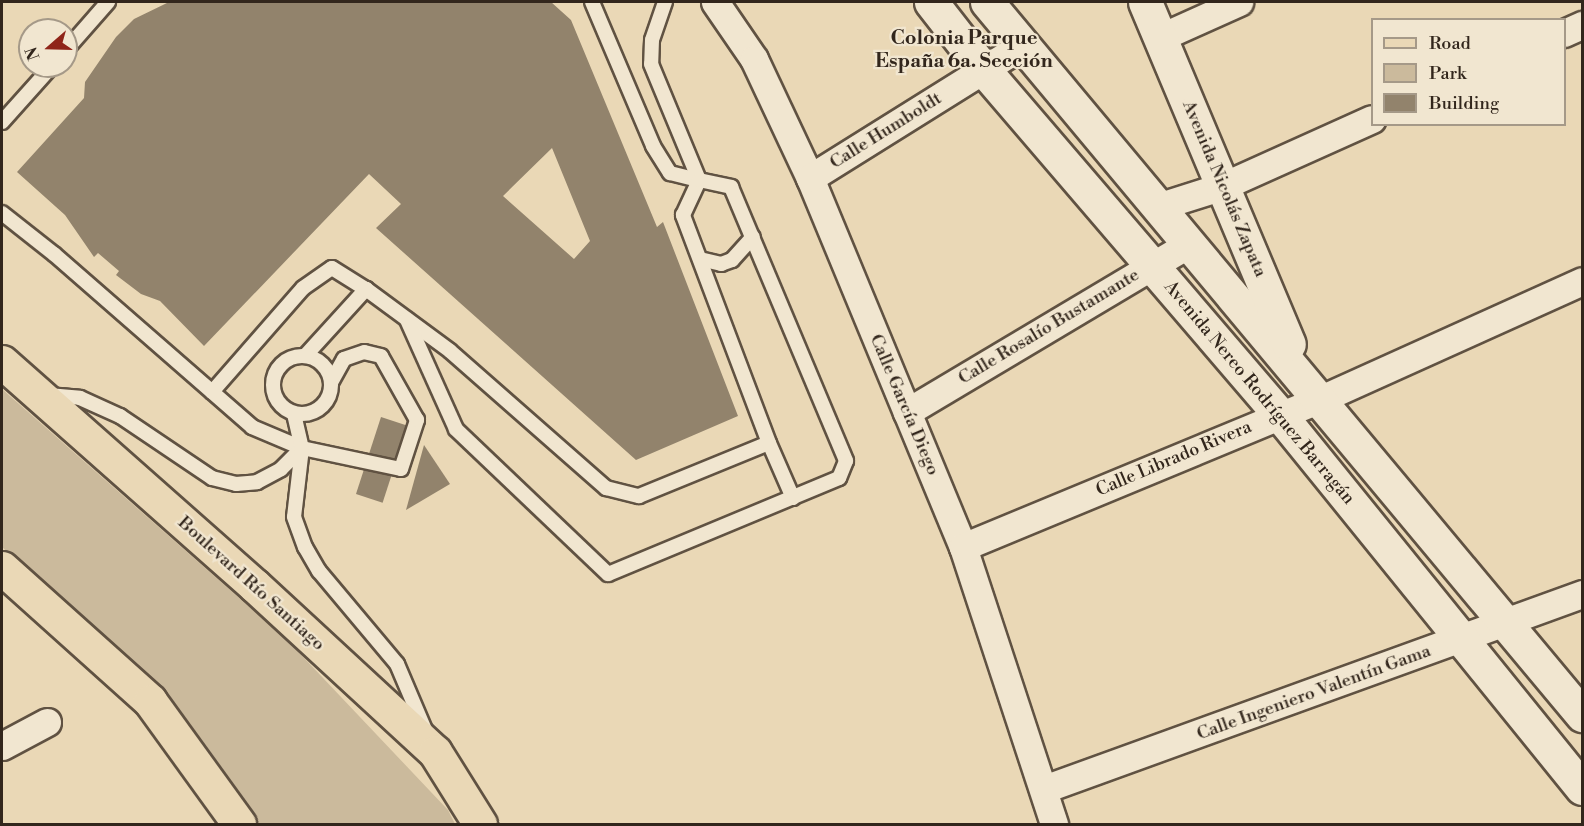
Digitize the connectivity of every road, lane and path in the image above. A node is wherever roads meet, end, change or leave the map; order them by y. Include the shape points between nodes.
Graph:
1 (108, 2) edge
2 (592, 2) edge
3 (665, 2) edge
4 (715, 2) edge
5 (931, 2) edge
6 (987, 2) edge
7 (1145, 2) edge
8 (1239, 2) edge
9 (1582, 25) edge
10 (1566, 32) edge
11 (78, 36) edge
12 (1159, 38) junction
13 (1023, 45) junction
14 (985, 71) junction
15 (41, 78) edge
16 (1371, 119) edge
17 (2, 122) edge
18 (810, 178) junction
19 (699, 180) junction
20 (1223, 186) junction
21 (1160, 206) junction
22 (2, 213) edge
23 (753, 237) junction
24 (1191, 243) junction
25 (700, 259) junction
26 (1152, 266) junction
27 (1582, 281) edge
28 (366, 289) junction
29 (407, 320) junction
30 (306, 356) junction
31 (2, 362) edge
32 (331, 382) junction
33 (1312, 387) junction
34 (212, 392) junction
35 (37, 393) junction
36 (907, 412) junction
37 (294, 414) junction
38 (1280, 414) junction
39 (770, 443) junction
40 (302, 448) junction
41 (793, 498) junction
42 (963, 547) junction
43 (2, 568) edge
44 (1582, 594) edge
45 (1503, 622) junction
46 (1460, 641) junction
47 (1582, 715) edge
48 (47, 722) dead end
49 (2, 746) edge
50 (435, 752) junction
51 (1582, 788) edge
52 (1044, 789) junction
53 (239, 825) edge
54 (480, 825) edge
55 (1054, 825) edge

1 - 11 lane
2 - 19 lane via 653,146 670,172
3 - 19 lane via 652,40 651,64
4 - 18 street, Calle García Diego via 754,59
5 - 14 street, Avenida Nereo Rodríguez Barragán
6 - 13 street
7 - 12 street, Avenida Nicolás Zapata
8 - 12 street
9 - 10 street
12 - 20 street, Avenida Nicolás Zapata
13 - 14 street, Calle Humboldt
13 - 21 street
14 - 18 street, Calle Humboldt
14 - 26 street, Avenida Nereo Rodríguez Barragán
15 - 17 lane
16 - 20 street
18 - 36 street, Calle García Diego
19 - 23 lane via 731,187
19 - 25 lane via 683,215
20 - 21 street
20 - 33 street, Avenida Nicolás Zapata
21 - 24 street
22 - 34 lane
23 - 25 lane via 732,260 721,264
23 - 41 lane via 846,461 839,478
24 - 26 street, Calle Rosalío Bustamante
24 - 33 street
25 - 39 lane
26 - 36 street, Calle Rosalío Bustamante
26 - 38 street, Avenida Nereo Rodríguez Barragán
27 - 33 street, Calle Librado Rivera
28 - 29 lane
28 - 30 lane
28 - 34 lane via 332,268 303,288
29 - 39 lane via 450,351 606,488 639,496
29 - 41 lane via 456,429 608,574
30 - 32 lane via 323,364
30 - 37 lane via 279,366 272,384 278,403
31 - 35 main road, Boulevard Río Santiago
32 - 37 lane via 327,401 321,408
32 - 40 lane via 344,359 364,352 381,356 417,420 401,470
33 - 38 street, Calle Librado Rivera
33 - 45 street
34 - 40 lane via 252,427
35 - 40 lane via 80,398 120,416 212,478 236,484 257,482 281,469
35 - 50 main road, Boulevard Río Santiago
36 - 42 street, Calle García Diego
37 - 40 lane
38 - 42 street, Calle Librado Rivera
38 - 46 street, Avenida Nereo Rodríguez Barragán
39 - 41 lane
40 - 50 lane via 294,517 305,547 320,571 397,664
42 - 52 street, Calle García Diego
43 - 53 main road via 150,701
44 - 45 street, Calle Ingeniero Valentín Gama
45 - 46 street, Calle Ingeniero Valentín Gama
45 - 47 street
46 - 51 street, Avenida Nereo Rodríguez Barragán
46 - 52 street, Calle Ingeniero Valentín Gama
48 - 49 street
50 - 54 main road, Boulevard Río Santiago
52 - 55 street, Calle García Diego

